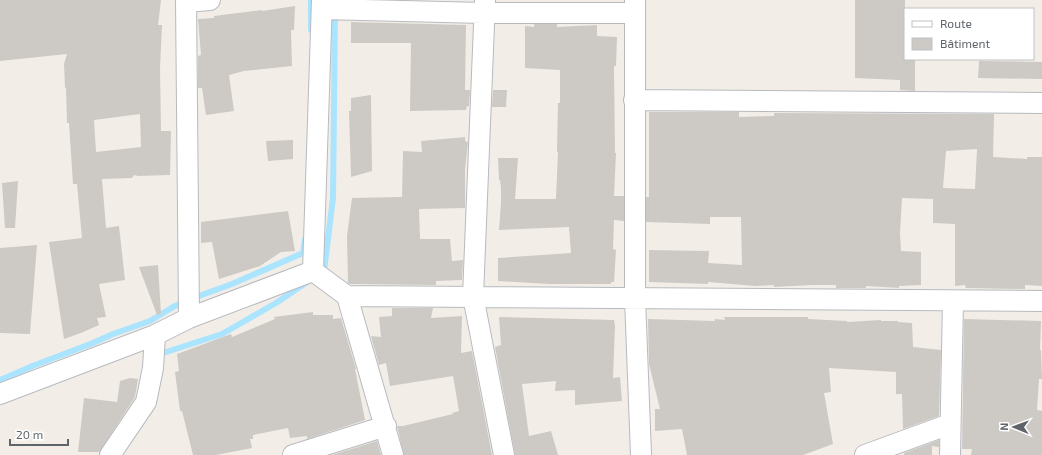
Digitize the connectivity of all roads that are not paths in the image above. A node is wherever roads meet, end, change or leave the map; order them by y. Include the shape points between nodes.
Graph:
1 (210, 0) edge
2 (186, 1) edge
3 (322, 5) edge
4 (484, 6) edge
5 (635, 7) edge
6 (634, 100) junction
7 (1042, 103) edge
8 (313, 271) junction
9 (347, 296) junction
10 (473, 296) junction
11 (635, 298) junction
12 (952, 301) junction
13 (1042, 301) edge
14 (189, 318) junction
15 (155, 335) junction
16 (0, 394) edge
17 (950, 424) junction
18 (386, 426) junction
19 (110, 455) edge
20 (293, 455) edge
21 (393, 455) edge
22 (504, 455) edge
23 (641, 455) edge
24 (865, 455) edge
25 (950, 455) edge

1 - 2 street
2 - 14 street
3 - 4 street
3 - 8 street
4 - 5 street
4 - 10 street
5 - 6 street
6 - 7 street
6 - 11 street
8 - 9 street
8 - 14 street
9 - 10 street
9 - 18 street
10 - 11 street
10 - 22 street
11 - 12 street
11 - 23 street
12 - 13 street
12 - 17 street
14 - 15 street
15 - 16 street
15 - 19 street via 153,368 146,402
17 - 24 street
17 - 25 street
18 - 20 street
18 - 21 street

